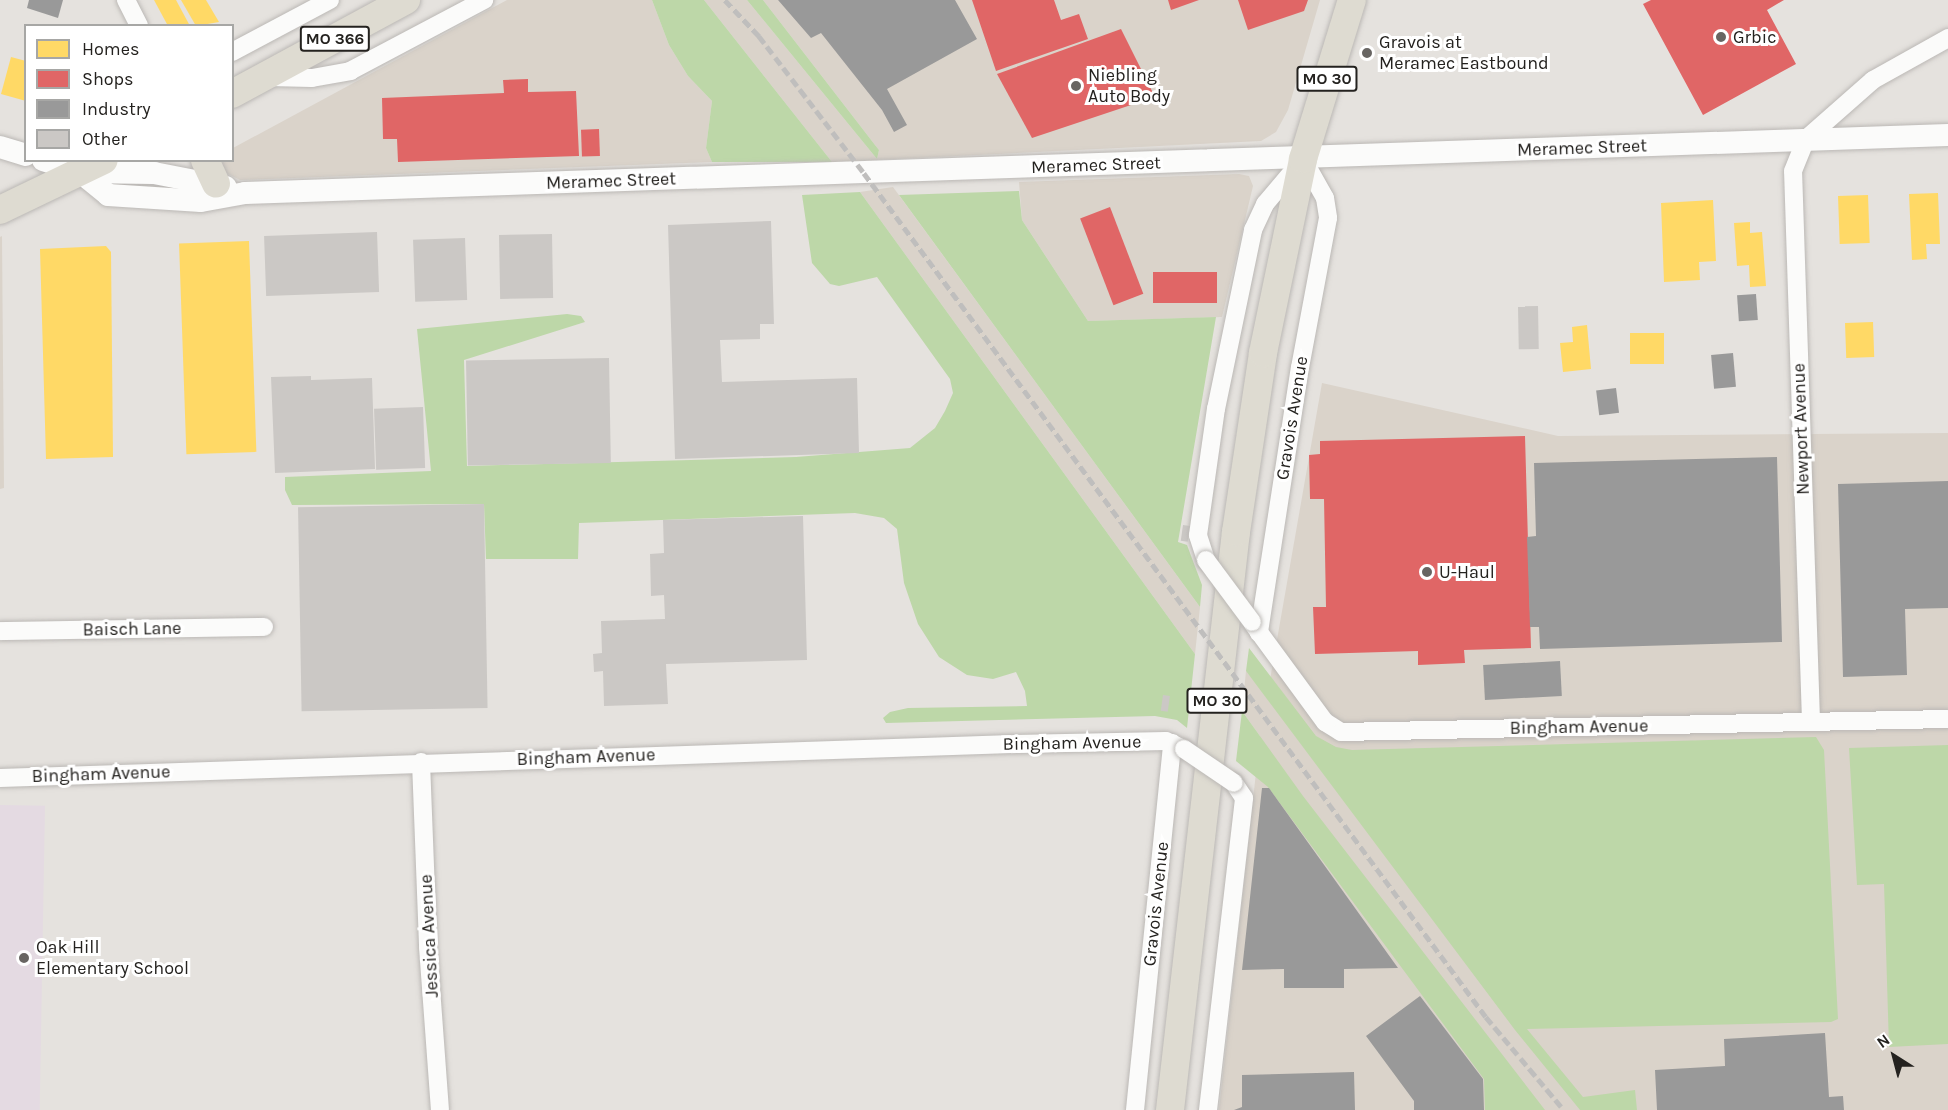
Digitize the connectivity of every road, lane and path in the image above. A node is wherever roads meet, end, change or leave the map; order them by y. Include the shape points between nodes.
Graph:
1 (126, 0) edge
2 (330, 0) edge
3 (406, 0) edge
4 (484, 0) edge
5 (1352, 0) edge
6 (138, 24) edge
7 (1948, 38) edge
8 (234, 51) edge
9 (264, 77) junction
10 (234, 93) edge
11 (1948, 135) edge
12 (1806, 139) junction
13 (0, 147) edge
14 (24, 154) edge
15 (1303, 159) junction
16 (66, 162) edge
17 (88, 164) edge
18 (211, 172) edge
19 (244, 194) junction
20 (0, 210) edge
21 (264, 627) dead end
22 (1255, 628) junction
23 (0, 631) edge
24 (1948, 719) edge
25 (1811, 722) junction
26 (1178, 746) junction
27 (421, 762) junction
28 (0, 778) edge
29 (440, 1110) edge
30 (1135, 1110) edge
31 (1170, 1110) edge
32 (1208, 1110) edge

1 - 6 street
2 - 8 street
3 - 9 main road, MO 366
4 - 9 street via 350,71 312,78
5 - 15 main road, Gravois Avenue / MO 30
7 - 12 street via 1873,80
9 - 10 main road, MO 366
11 - 12 street, Meramec Street
12 - 15 street, Meramec Street
12 - 25 street, Newport Avenue via 1793,171
13 - 14 street
15 - 19 street, Meramec Street
15 - 22 street, Gravois Avenue via 1325,198 1328,218
15 - 22 street, Gravois Avenue, bridge via 1265,204 1253,230 1214,421 1198,535 1206,560
15 - 31 main road, Gravois Avenue / MO 30 via 1263,354 1236,532
16 - 17 street, Meramec Street
17 - 18 street, Meramec Street via 154,173
17 - 19 street, Meramec Street via 108,195 201,201
17 - 20 main road
18 - 19 street, Meramec Street
21 - 23 street, Baisch Lane
22 - 25 street, Bingham Avenue via 1324,722 1341,732
24 - 25 street, Bingham Avenue
26 - 27 street, Bingham Avenue
26 - 30 street, Gravois Avenue
26 - 32 street, bridge via 1234,783 1244,798
27 - 28 street, Bingham Avenue
27 - 29 street, Jessica Avenue via 428,947

